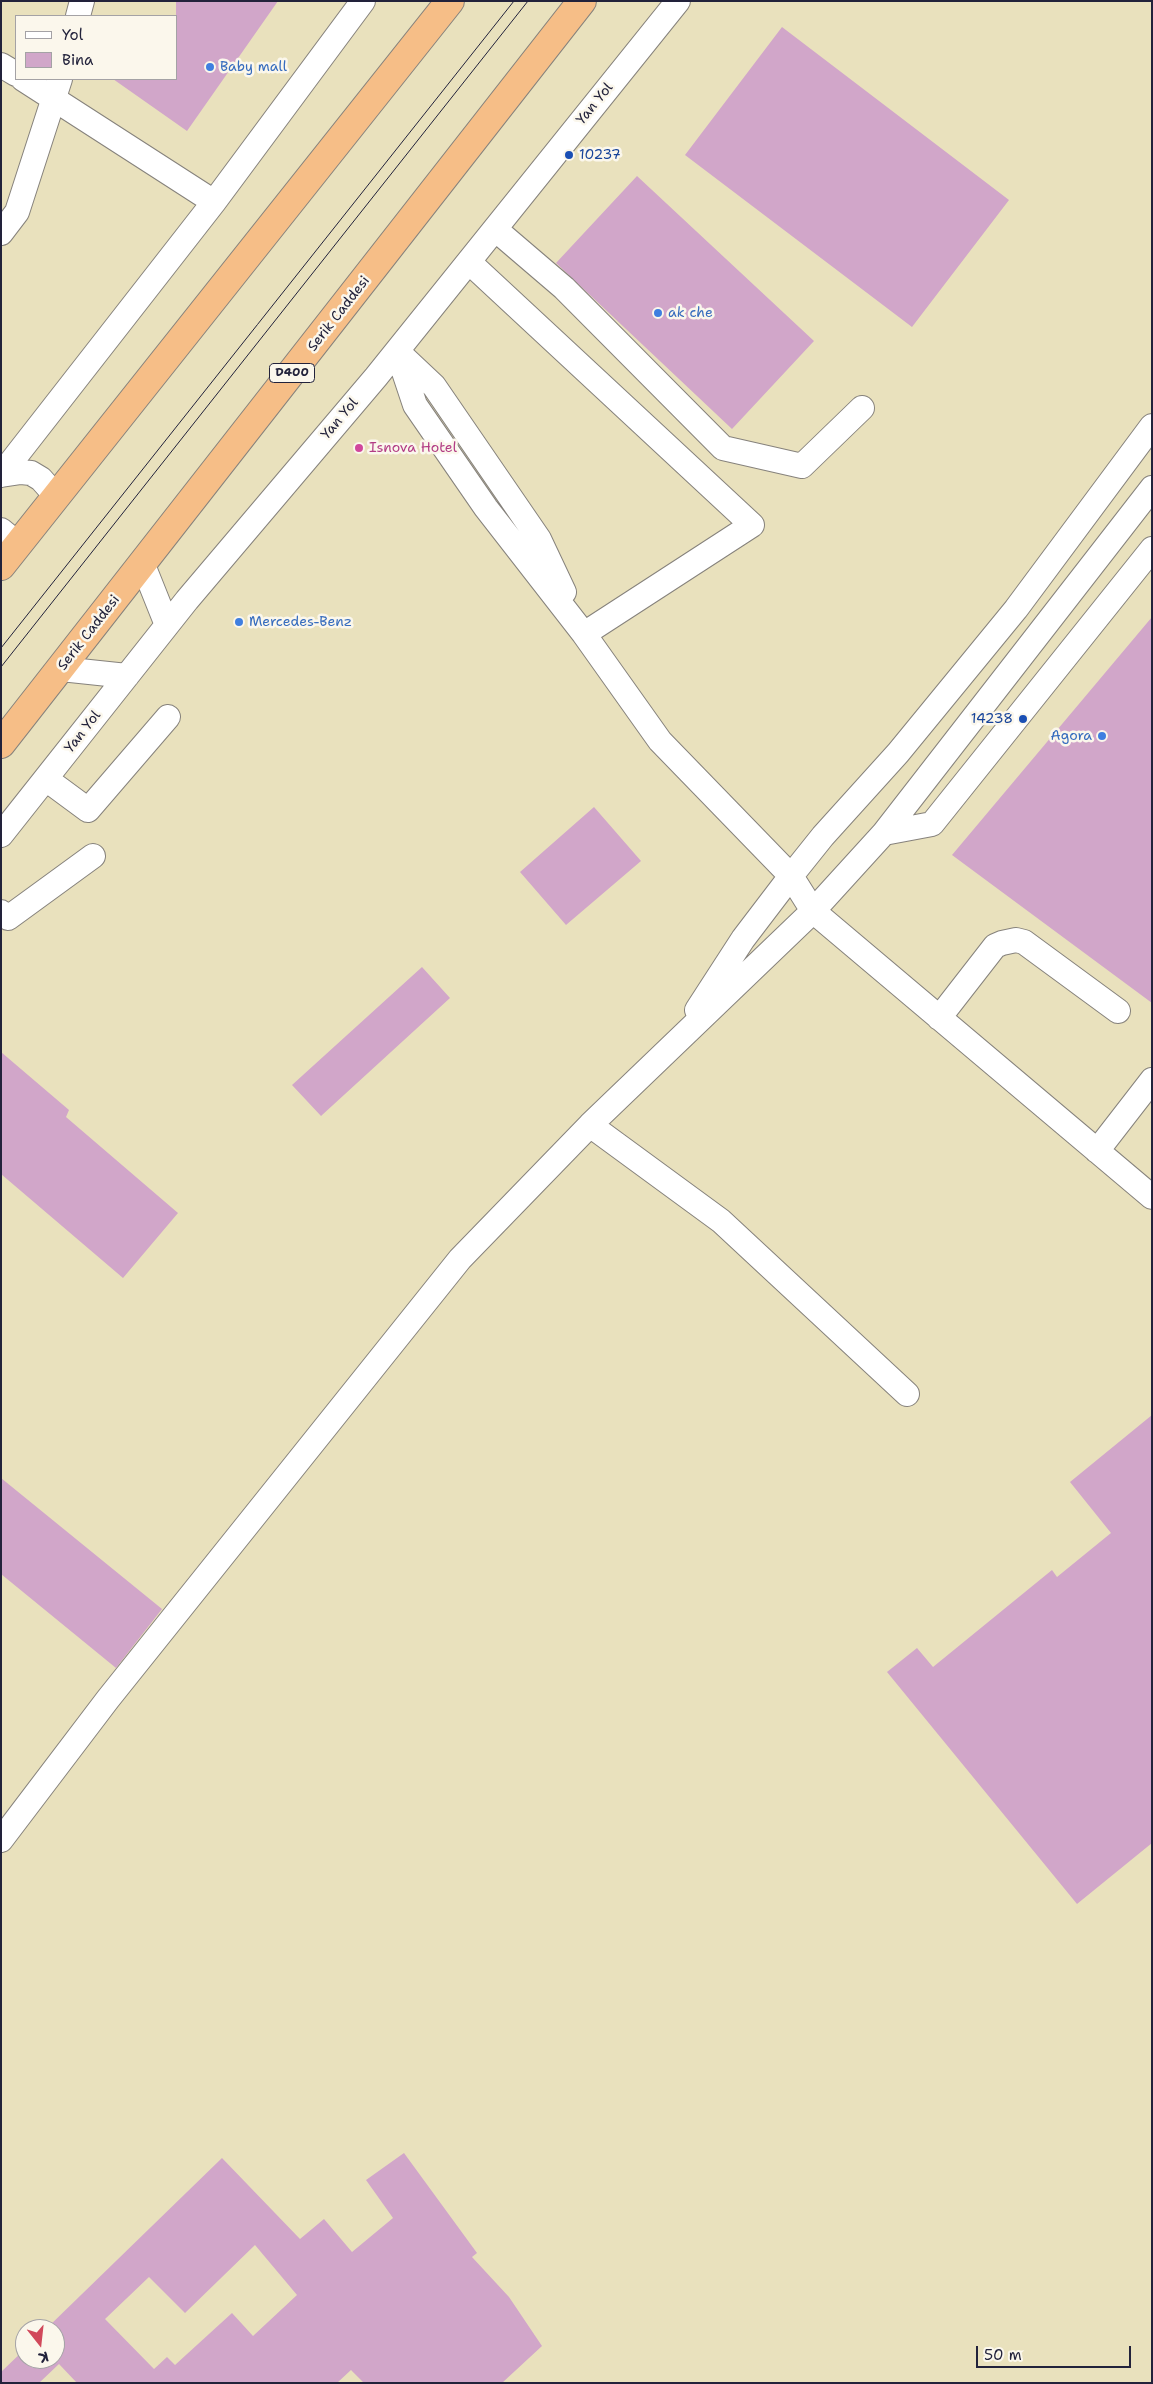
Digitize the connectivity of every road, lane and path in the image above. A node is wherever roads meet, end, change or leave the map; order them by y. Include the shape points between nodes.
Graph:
1 (82, 1) edge
2 (363, 1) edge
3 (450, 1) edge
4 (582, 1) edge
5 (678, 1) edge
6 (78, 15) edge
7 (1, 65) edge
8 (15, 73) edge
9 (26, 80) edge
10 (57, 89) edge
11 (214, 202) junction
12 (495, 229) junction
13 (1, 233) edge
14 (469, 262) junction
15 (397, 352) junction
16 (862, 408) dead end
17 (1152, 426) edge
18 (1, 475) edge
19 (1152, 488) edge
20 (56, 496) junction
21 (10, 537) edge
22 (1152, 549) edge
23 (143, 565) junction
24 (1, 566) edge
25 (167, 625) junction
26 (584, 634) junction
27 (61, 669) junction
28 (127, 676) junction
29 (168, 717) dead end
30 (1, 744) edge
31 (46, 778) junction
32 (884, 833) junction
33 (1, 835) edge
34 (93, 856) dead end
35 (791, 876) junction
36 (814, 911) junction
37 (1, 912) edge
38 (1118, 1011) dead end
39 (939, 1018) junction
40 (675, 1042) junction
41 (1152, 1080) edge
42 (590, 1125) junction
43 (1097, 1151) junction
44 (1152, 1197) edge
45 (906, 1394) dead end
46 (1, 1840) edge

1 - 6 street
2 - 11 street
3 - 20 highway
4 - 23 highway, Serik Caddesi / D400
5 - 12 street, Yan Yol
7 - 8 street
9 - 10 street
10 - 11 street
10 - 13 street via 17,212
11 - 18 street
12 - 14 street, Yan Yol
12 - 16 street via 564,288 723,448 802,466
14 - 15 street, Yan Yol
14 - 26 street via 752,525
15 - 25 street, Yan Yol
15 - 26 street via 415,404 486,508
17 - 35 street via 1016,609 898,753
18 - 20 street via 31,473
19 - 32 street
20 - 21 highway
21 - 24 highway
22 - 32 street via 932,824
23 - 25 street
23 - 27 highway, Serik Caddesi / D400
25 - 28 street, Yan Yol
26 - 35 street via 660,741
27 - 28 street
27 - 30 highway, Serik Caddesi / D400
28 - 31 street, Yan Yol
29 - 31 street via 88,810
31 - 33 street, Yan Yol
32 - 36 street
34 - 37 street via 8,918
35 - 36 street
35 - 40 street via 743,938
36 - 39 street
36 - 40 street
38 - 39 street via 1024,942 1016,940 995,946
39 - 43 street
40 - 42 street
41 - 43 street
42 - 45 street via 721,1221
42 - 46 street via 460,1259 108,1699
43 - 44 street

